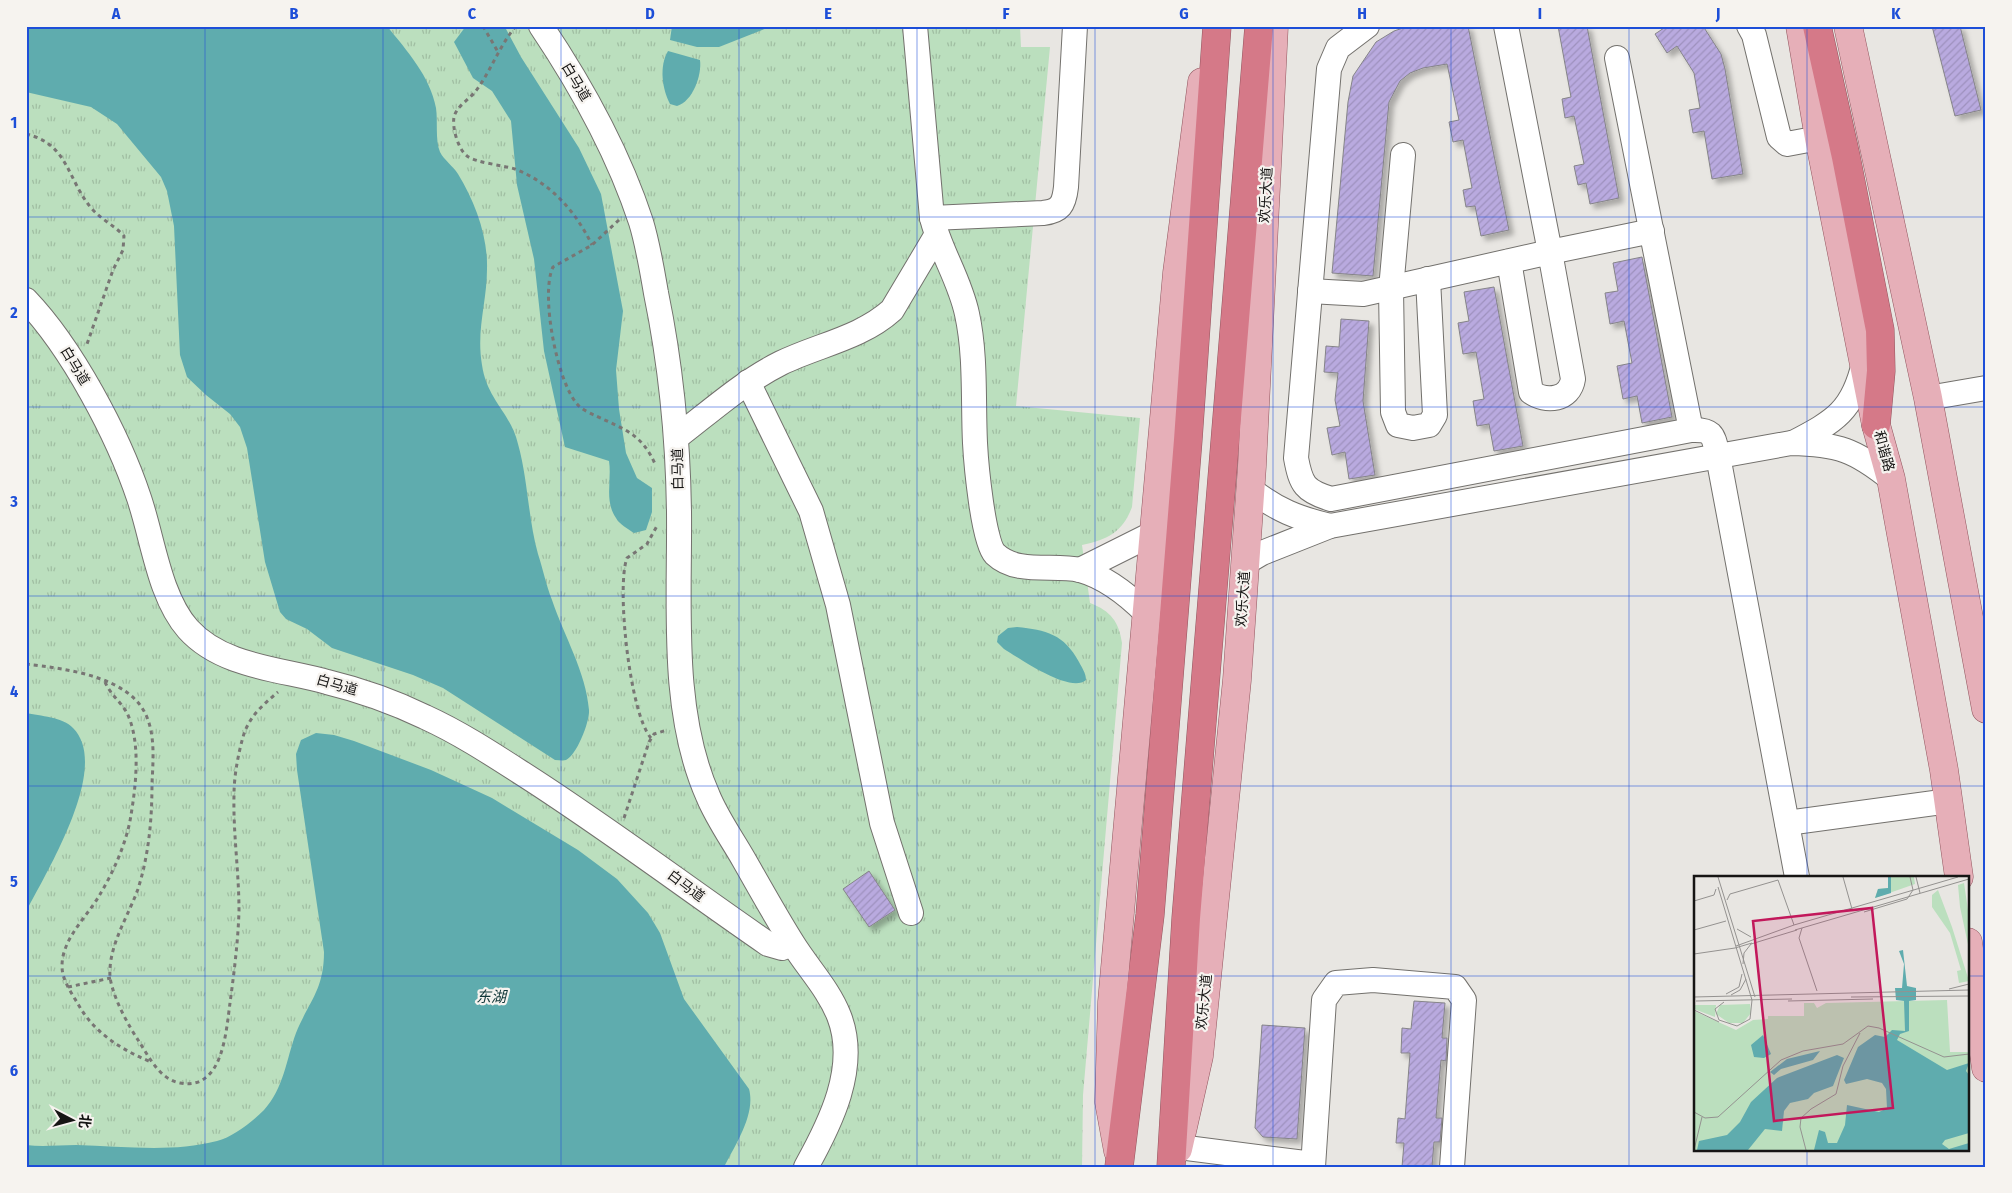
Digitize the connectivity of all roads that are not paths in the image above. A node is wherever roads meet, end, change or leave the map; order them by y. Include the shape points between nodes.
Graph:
1 (541, 26) edge
2 (915, 26) edge
3 (1075, 26) edge
4 (1209, 26) edge
5 (1217, 26) edge
6 (1367, 26) edge
7 (1506, 26) edge
8 (1749, 26) edge
9 (1800, 26) edge
10 (1817, 26) edge
11 (1848, 26) edge
12 (1860, 26) edge
13 (1270, 27) edge
14 (1854, 54) junction
15 (1617, 58) dead end
16 (1820, 138) junction
17 (1403, 156) dead end
18 (934, 227) junction
19 (1652, 231) junction
20 (1550, 252) junction
21 (1509, 261) junction
22 (1428, 279) junction
23 (1391, 289) junction
24 (1310, 291) junction
25 (26, 300) edge
26 (1864, 363) junction
27 (748, 382) junction
28 (1986, 388) edge
29 (1928, 398) junction
30 (1876, 425) junction
31 (1691, 430) junction
32 (677, 437) junction
33 (1791, 443) junction
34 (1718, 456) junction
35 (1891, 479) junction
36 (1250, 489) junction
37 (1330, 526) junction
38 (1152, 534) junction
39 (1245, 563) junction
40 (1080, 570) junction
41 (1146, 613) junction
42 (1986, 709) edge
43 (1949, 801) junction
44 (1787, 823) junction
45 (1797, 876) edge
46 (1959, 876) edge
47 (911, 913) dead end
48 (792, 944) junction
49 (1970, 953) edge
50 (1982, 1020) edge
51 (1986, 1068) edge
52 (1176, 1154) edge
53 (1313, 1160) edge
54 (1119, 1164) edge
55 (806, 1167) edge
56 (1452, 1167) edge

1 - 32 street, 白马道 via 603,130 642,225 670,365
2 - 18 street
3 - 18 street via 1062,206 1043,213
4 - 38 main road via 1177,273
5 - 54 highway via 1150,915
6 - 24 street via 1338,48 1329,69
7 - 20 street
8 - 16 street via 1779,137 1787,144
9 - 16 main road, 和谐路
10 - 30 highway via 1880,330 1882,354
11 - 14 main road
12 - 14 main road
13 - 36 main road, 欢乐大道
13 - 52 highway, 欢乐大道 via 1186,918
14 - 29 main road
15 - 19 street
16 - 26 main road, 和谐路
17 - 23 street
18 - 27 street via 886,316 871,326 781,363
18 - 40 street via 961,289 968,315 976,465 989,543 996,555 1011,562
19 - 20 street
19 - 31 street
20 - 21 street
20 - 21 street via 1573,379 1572,389 1565,395 1547,399 1531,392
21 - 22 street
22 - 23 street
22 - 23 street via 1435,415 1429,425 1413,428 1398,425 1393,412
23 - 24 street via 1363,294
24 - 31 street via 1296,458 1299,477 1310,492 1331,499
25 - 48 street, 白马道 via 74,364 124,459 139,496 166,588 178,616 202,642 246,662 357,690 425,717 476,744 618,837 768,944 782,948
26 - 30 main road, 和谐路
26 - 33 street via 1855,394 1846,408
27 - 32 street
27 - 47 street via 811,512 838,605 882,822
28 - 29 street
29 - 42 main road
30 - 35 main road, 和谐路
31 - 34 street via 1712,434
32 - 48 street, 白马道 via 681,673 696,767 709,798
33 - 34 street
33 - 35 street via 1822,444 1850,451
34 - 37 street
34 - 44 street
35 - 43 main road, 和谐路
36 - 37 street via 1278,509
36 - 39 main road, 欢乐大道
37 - 39 street
38 - 40 street
38 - 41 main road
39 - 52 main road, 欢乐大道 via 1237,680 1199,1056
40 - 41 street via 1120,590
41 - 54 main road via 1109,1044 1109,1102
43 - 44 street
43 - 46 main road, 和谐路
44 - 45 street
48 - 55 street, 白马道 via 829,997 843,1032 840,1093
49 - 50 main road
50 - 51 main road
52 - 53 street
53 - 56 street via 1324,1000 1336,983 1374,980 1455,987 1464,1000

